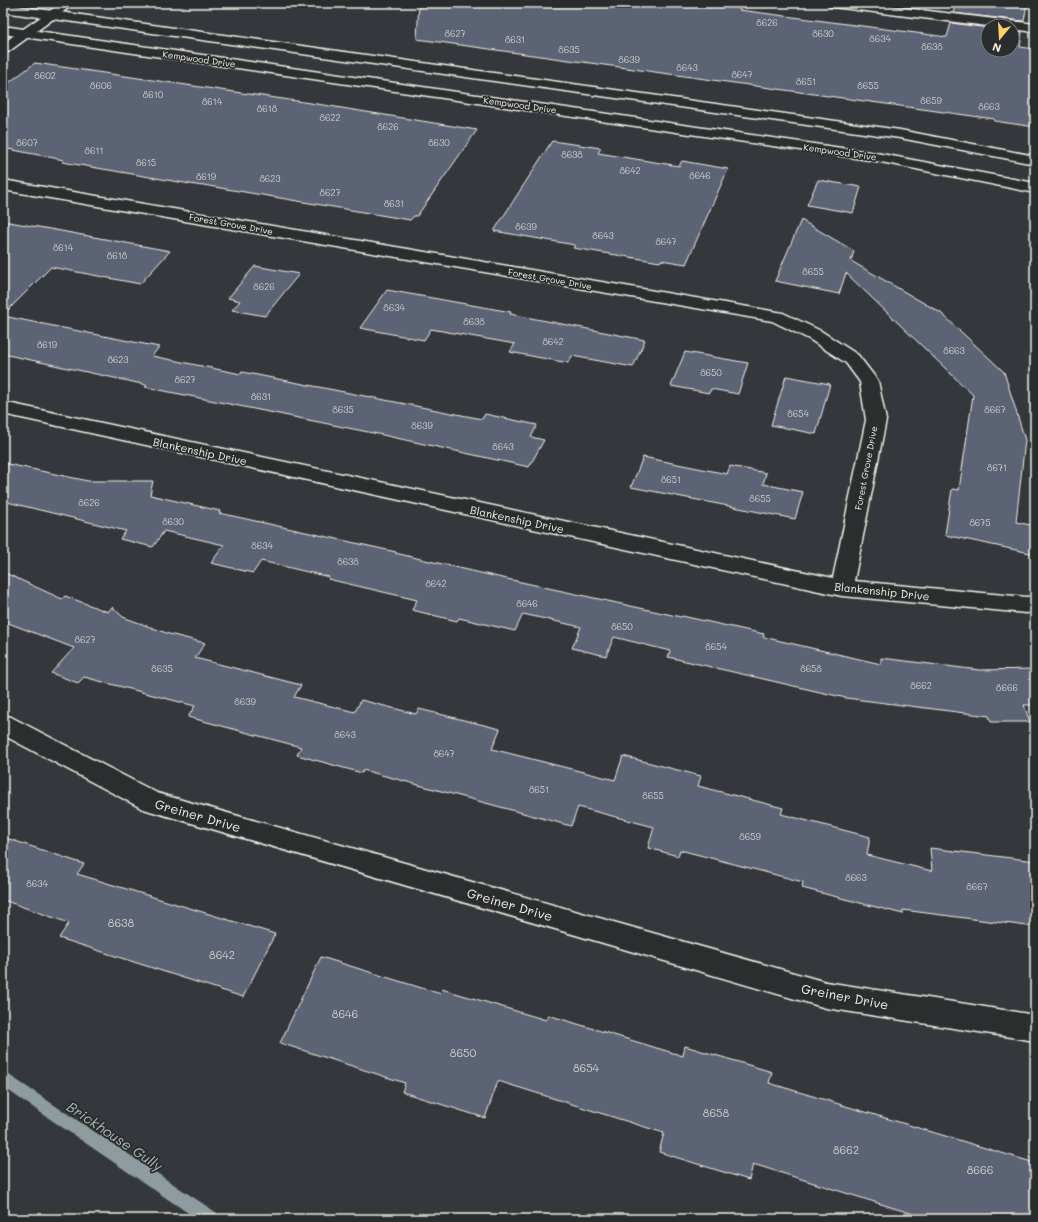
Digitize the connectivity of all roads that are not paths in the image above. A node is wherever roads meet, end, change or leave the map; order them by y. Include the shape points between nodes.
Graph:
1 (69, 3) edge
2 (833, 3) edge
3 (3, 8) edge
4 (52, 16) junction
5 (1035, 28) edge
6 (3, 30) edge
7 (24, 33) junction
8 (3, 49) edge
9 (349, 57) junction
10 (326, 77) junction
11 (638, 97) junction
12 (621, 120) junction
13 (947, 143) junction
14 (1035, 160) edge
15 (932, 168) junction
16 (3, 185) edge
17 (1035, 188) edge
18 (3, 408) edge
19 (842, 588) junction
20 (1035, 604) edge
21 (3, 724) edge
22 (1035, 1028) edge

1 - 4 street
2 - 5 street
3 - 4 street
4 - 7 street
4 - 9 street
6 - 7 street, Kempwood Drive
7 - 8 street
7 - 10 street, Kempwood Drive
9 - 10 street
9 - 11 street
10 - 12 street, Kempwood Drive
11 - 12 street
11 - 13 street
12 - 15 street, Kempwood Drive via 876,157
13 - 14 street
13 - 15 street
15 - 17 street, Kempwood Drive
16 - 19 street, Forest Grove Drive via 777,317 815,335 852,359 869,381 876,420
18 - 19 street, Blankenship Drive
19 - 20 street, Blankenship Drive
21 - 22 street, Greiner Drive via 150,801 826,995

